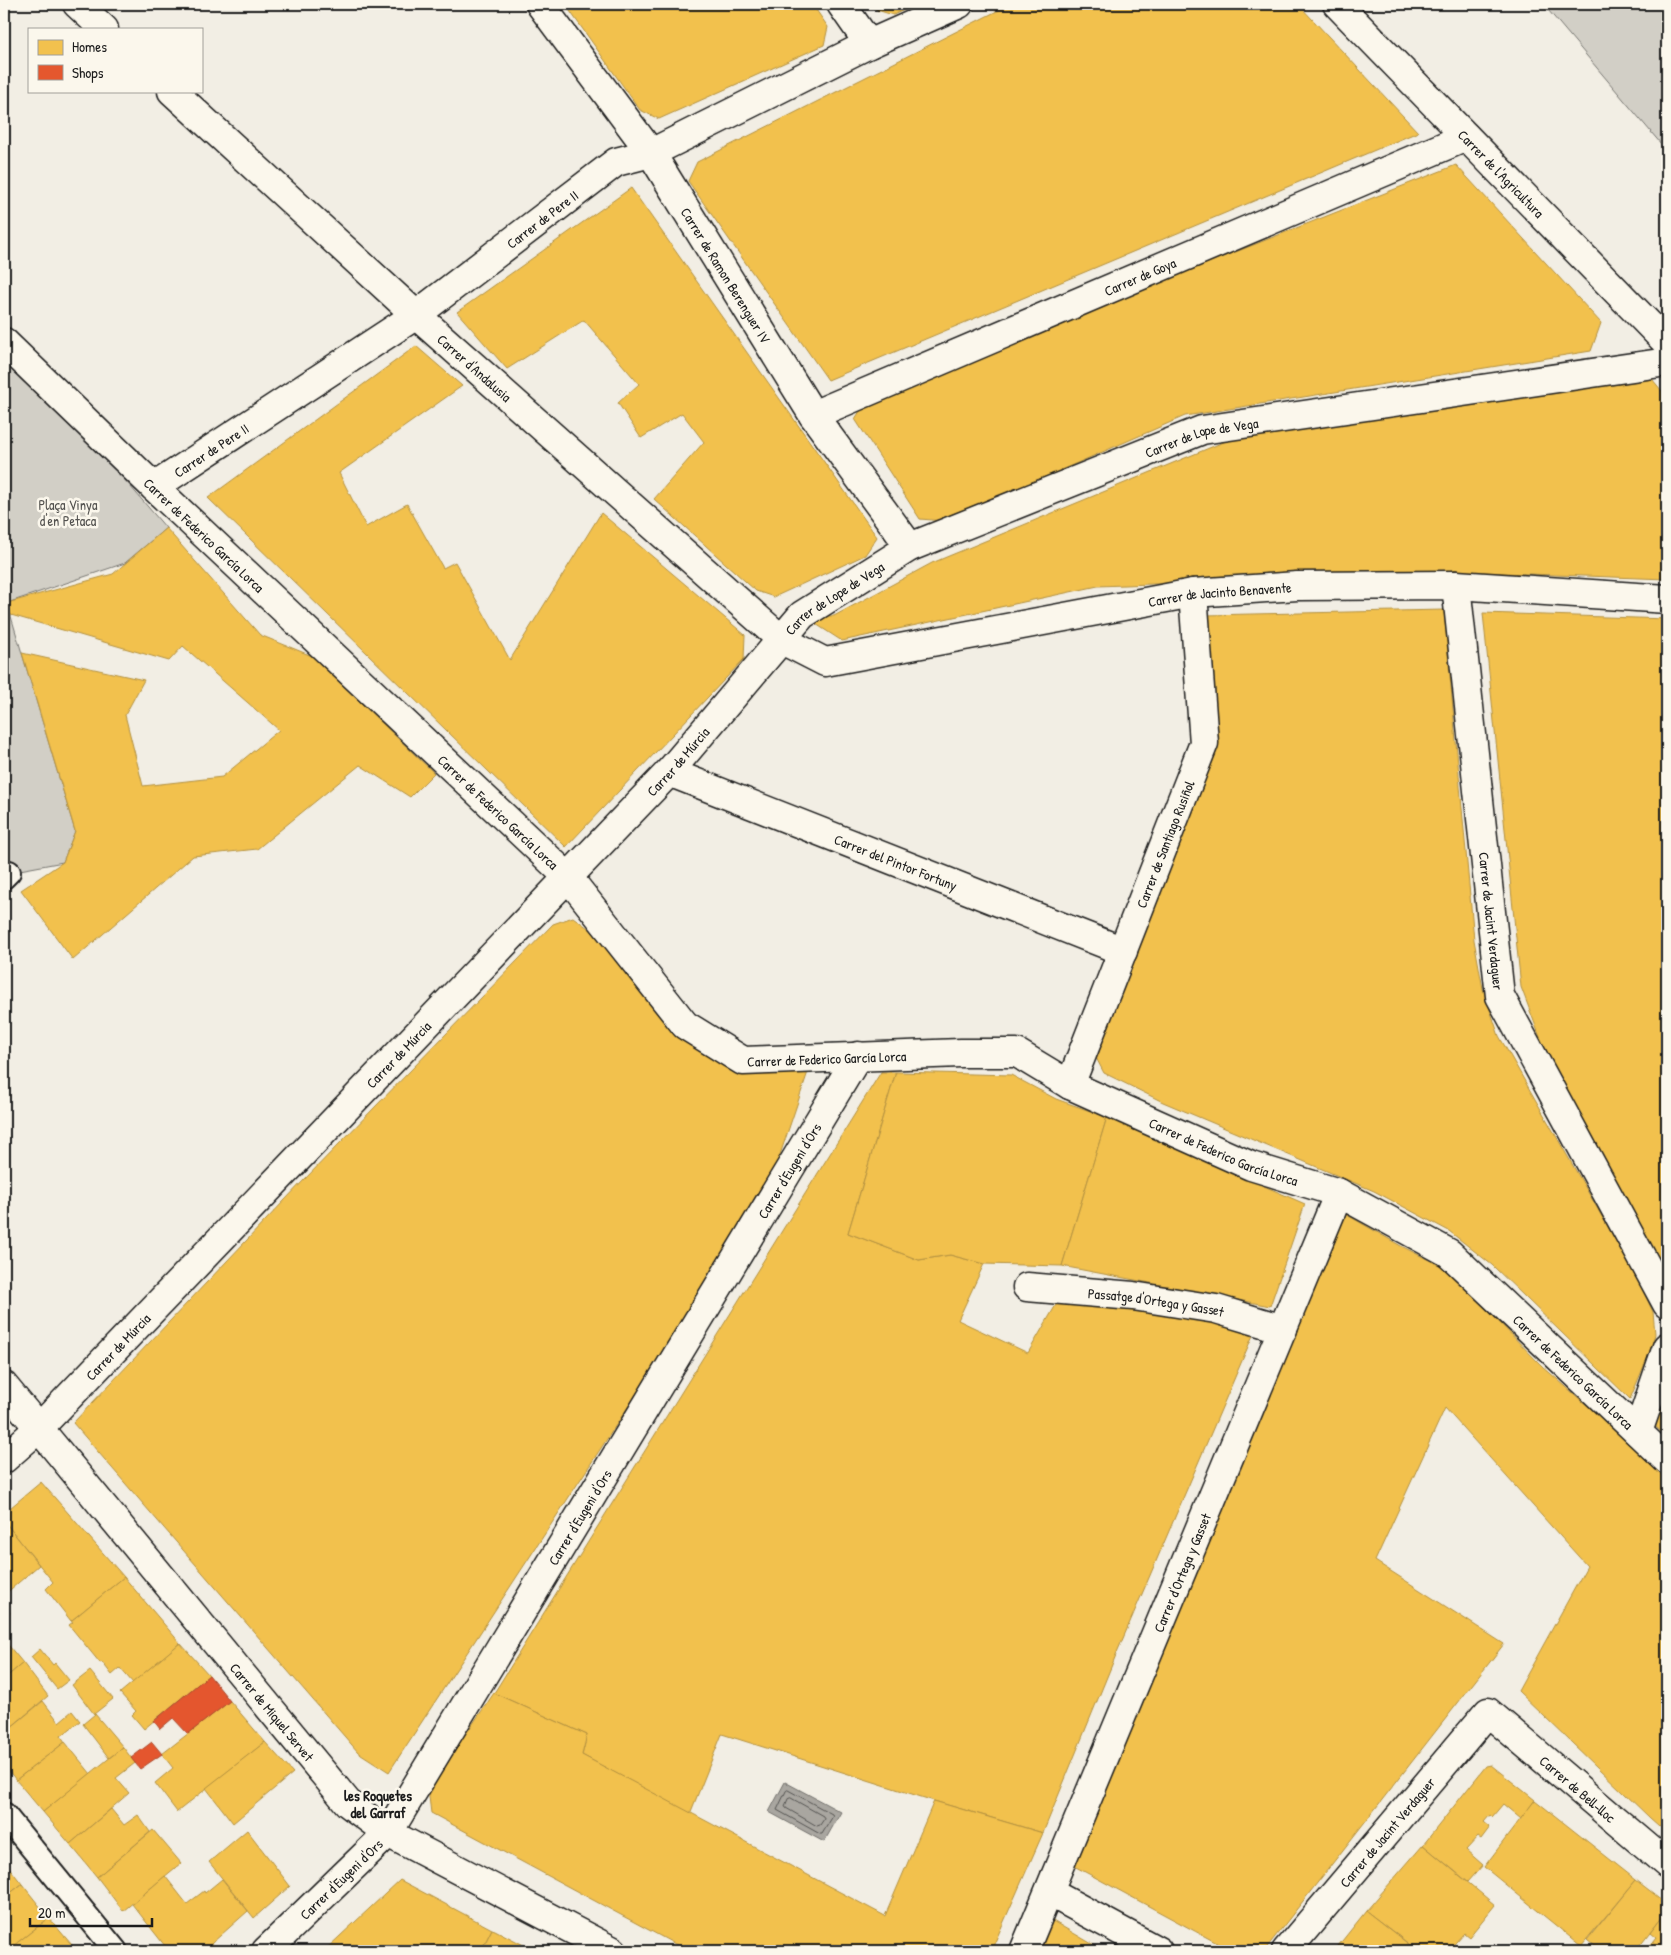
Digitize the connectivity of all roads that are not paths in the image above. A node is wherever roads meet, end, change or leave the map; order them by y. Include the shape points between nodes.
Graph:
1 (77, 4) edge
2 (540, 4) edge
3 (841, 4) edge
4 (960, 4) edge
5 (1337, 4) edge
6 (103, 28) edge
7 (869, 44) junction
8 (173, 92) edge
9 (1466, 137) junction
10 (651, 153) junction
11 (416, 315) junction
12 (4, 342) edge
13 (1667, 343) edge
14 (1667, 362) edge
15 (813, 415) junction
16 (154, 487) junction
17 (910, 547) junction
18 (1456, 585) junction
19 (1193, 593) junction
20 (1667, 599) edge
21 (782, 640) junction
22 (669, 772) junction
23 (568, 877) junction
24 (1123, 951) junction
25 (858, 1056) junction
26 (1070, 1085) junction
27 (1339, 1193) junction
28 (1027, 1287) dead end
29 (1667, 1304) edge
30 (1283, 1329) junction
31 (1667, 1347) edge
32 (4, 1386) edge
33 (38, 1428) junction
34 (1638, 1432) junction
35 (4, 1459) edge
36 (1667, 1460) edge
37 (1488, 1712) joint
38 (4, 1814) edge
39 (388, 1833) junction
40 (1667, 1864) edge
41 (1049, 1892) junction
42 (116, 1951) edge
43 (266, 1951) edge
44 (613, 1951) edge
45 (1024, 1951) edge
46 (1158, 1951) edge
47 (1286, 1951) edge

1 - 6 street
2 - 10 street, Carrer de Ramon Berenguer IV
3 - 7 street
4 - 7 street, Carrer de Pere II
5 - 9 street, Carrer de l'Agricultura
7 - 10 street, Carrer de Pere II
8 - 11 street, Carrer d'Andalusia
9 - 13 street, Carrer de l'Agricultura
9 - 15 street, Carrer de Goya
10 - 11 street, Carrer de Pere II via 616,162
10 - 15 street, Carrer de Ramon Berenguer IV
11 - 16 street, Carrer de Pere II
11 - 21 street, Carrer d'Andalusia
12 - 16 street, Carrer de Federico García Lorca
14 - 17 street, Carrer de Lope de Vega via 1202,430
15 - 17 street, Carrer de Ramon Berenguer IV
16 - 23 street, Carrer de Federico García Lorca
17 - 21 street, Carrer de Lope de Vega via 802,615
18 - 19 street, Carrer de Jacinto Benavente via 1297,586
18 - 20 street, Carrer de Jacinto Benavente
18 - 29 street, Carrer de Jacint Verdaguer via 1500,996
19 - 21 street, Carrer de Jacinto Benavente via 825,662
19 - 24 street, Carrer de Santiago Rusiñol via 1204,743
21 - 22 street, Carrer de Múrcia
22 - 23 street, Carrer de Múrcia
22 - 24 street, Carrer del Pintor Fortuny
23 - 25 street, Carrer de Federico García Lorca via 685,1026 743,1061
23 - 33 street, Carrer de Múrcia
24 - 26 street, Carrer de Santiago Rusiñol
25 - 26 street, Carrer de Federico García Lorca via 1017,1053
25 - 39 street, Carrer d'Eugeni d'Ors
26 - 27 street, Carrer de Federico García Lorca via 1251,1166
27 - 30 street, Carrer d'Ortega y Gasset
27 - 34 street, Carrer de Federico García Lorca via 1449,1253
28 - 30 street, Passatge d'Ortega y Gasset via 1133,1296 1216,1308
30 - 41 street, Carrer d'Ortega y Gasset
31 - 34 street
32 - 33 street, Carrer de Miquel Servet
33 - 35 street, Carrer de Múrcia
33 - 39 street, Carrer de Miquel Servet via 348,1803
34 - 36 street, Carrer de Federico García Lorca
37 - 40 street, Carrer de Bell-lloc
37 - 47 street, Carrer de Jacint Verdaguer
38 - 42 lane
39 - 43 street, Carrer d'Eugeni d'Ors
39 - 44 street, Carrer de Miquel Servet
41 - 45 street, Carrer d'Ortega y Gasset
41 - 46 street

